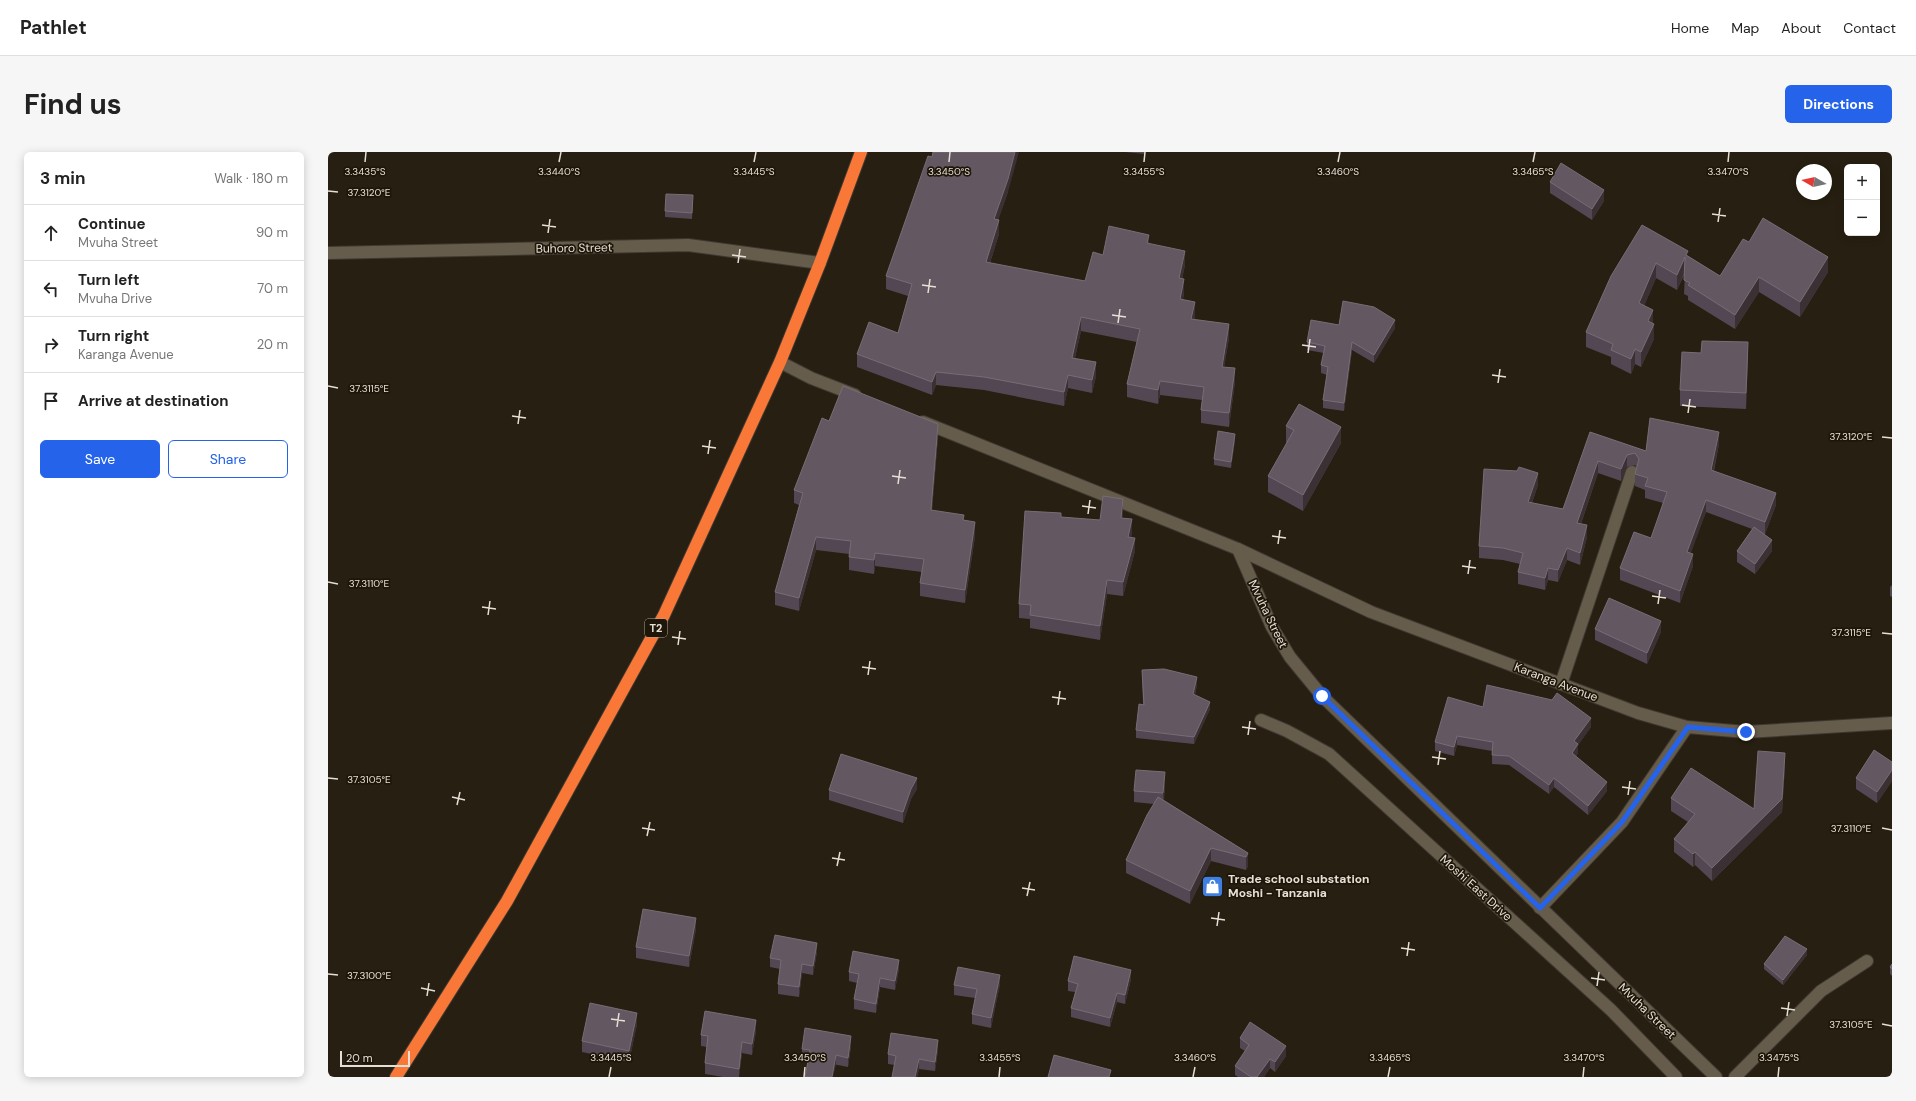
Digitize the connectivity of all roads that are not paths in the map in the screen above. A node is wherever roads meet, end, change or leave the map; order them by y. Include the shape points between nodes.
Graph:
1 (861, 152) edge
2 (328, 253) edge
3 (820, 264) junction
4 (780, 362) junction
5 (863, 398) edge
6 (914, 419) edge
7 (1632, 472) dead end
8 (1238, 549) junction
9 (1561, 684) junction
10 (1261, 720) dead end
11 (1892, 724) edge
12 (1688, 727) junction
13 (1540, 908) junction
14 (1867, 961) dead end
15 (396, 1077) edge
16 (1676, 1077) edge
17 (1716, 1077) edge
18 (1735, 1077) edge

1 - 3 highway, T2
2 - 3 street, Buhoro Street via 688,245
3 - 4 highway, T2
4 - 5 street via 811,378
4 - 15 highway, T2 via 664,615 507,901
6 - 8 street, Karanga Avenue
7 - 9 street
8 - 9 street, Karanga Avenue via 1371,612
8 - 13 street, Mvuha Street via 1272,627 1290,657 1322,696
9 - 12 street, Karanga Avenue via 1638,713
10 - 16 street, Moshi East Drive via 1329,754 1611,1010
11 - 12 street, Karanga Avenue via 1746,732
12 - 13 street via 1622,822
13 - 17 street, Mvuha Street
14 - 18 street via 1821,991

